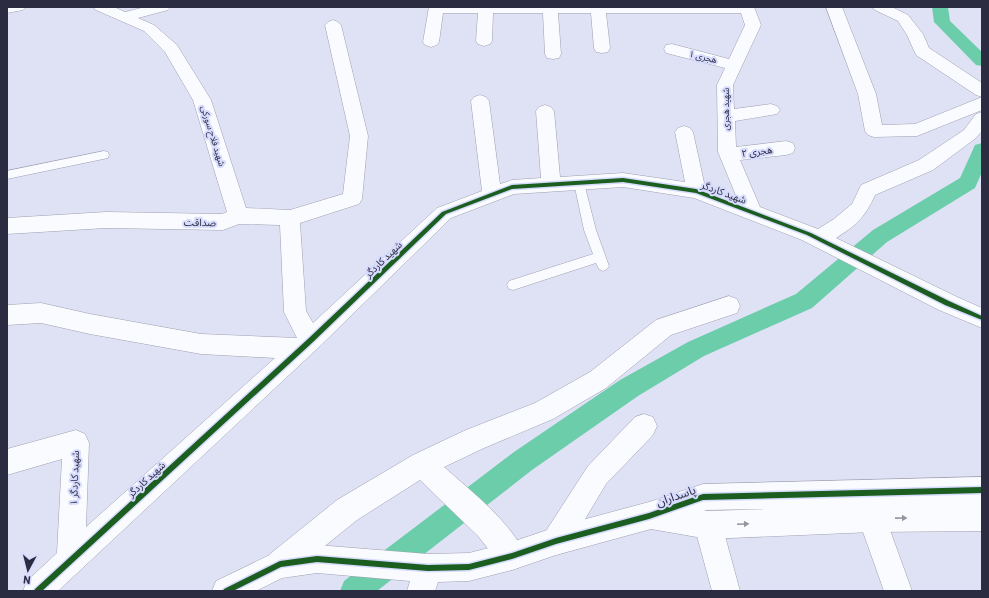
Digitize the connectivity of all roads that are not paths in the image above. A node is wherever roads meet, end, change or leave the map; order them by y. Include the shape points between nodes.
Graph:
1 (18, 7) edge
2 (163, 7) edge
3 (834, 7) edge
4 (880, 7) edge
5 (7, 8) edge
6 (486, 8) junction
7 (550, 8) junction
8 (746, 8) edge
9 (598, 9) junction
10 (117, 11) edge
11 (333, 25) dead end
12 (484, 41) dead end
13 (431, 42) dead end
14 (602, 48) dead end
15 (672, 49) dead end
16 (553, 54) dead end
17 (734, 65) junction
18 (982, 91) edge
19 (480, 101) dead end
20 (982, 103) edge
21 (771, 110) dead end
22 (545, 111) dead end
23 (726, 116) junction
24 (982, 118) edge
25 (684, 132) dead end
26 (786, 148) dead end
27 (728, 155) junction
28 (104, 156) dead end
29 (7, 176) edge
30 (579, 183) junction
31 (551, 185) junction
32 (696, 191) junction
33 (492, 195) junction
34 (752, 212) junction
35 (238, 216) junction
36 (290, 218) junction
37 (7, 226) edge
38 (825, 242) junction
39 (513, 285) dead end
40 (729, 306) dead end
41 (7, 315) edge
42 (982, 318) edge
43 (305, 345) junction
44 (644, 426) dead end
45 (7, 462) edge
46 (422, 464) junction
47 (982, 490) edge
48 (649, 516) junction
49 (982, 517) edge
50 (872, 518) junction
51 (708, 525) junction
52 (556, 541) junction
53 (512, 556) junction
54 (71, 560) junction
55 (280, 564) junction
56 (419, 575) edge
57 (38, 591) edge
58 (226, 591) edge
59 (726, 591) edge
60 (898, 591) edge

1 - 5 street
2 - 10 street
3 - 20 street via 867,94 874,131 917,130
4 - 18 street via 903,18 915,34 922,51
6 - 7 street
6 - 12 street
6 - 13 street via 436,8
7 - 9 street
7 - 16 street
8 - 9 street
8 - 17 street, شهید هجری via 753,24
9 - 14 street
10 - 35 street, شهید فلاح سورکی via 149,28 171,49 202,100
11 - 36 street via 359,136 352,198
15 - 17 street, هجری ۱
17 - 23 street, شهید هجری via 725,85
19 - 33 street
21 - 23 street
22 - 31 street
23 - 27 street, شهید هجری
24 - 38 street via 970,134 926,165 868,190 859,209
25 - 32 street
26 - 27 street, هجری ۲
27 - 34 street, شهید هجری
28 - 29 lane
30 - 31 street, شهید کاردگر
30 - 32 street, شهید کاردگر via 623,180
30 - 39 lane via 590,230 601,261
31 - 33 street, شهید کاردگر via 512,187
32 - 34 street, شهید کاردگر
33 - 43 street, شهید کاردگر via 444,213
34 - 38 street, شهید کاردگر
35 - 36 street, صداقت
35 - 37 street, صداقت via 223,222 106,220
36 - 43 street via 295,312
38 - 42 street, شهید کاردگر
40 - 46 street via 664,327 598,380 544,411
41 - 43 street via 41,313 201,344
43 - 54 street, شهید کاردگر
44 - 52 street via 597,475
45 - 54 street, شهید کاردگر ۱ via 76,443
46 - 53 street via 488,526
46 - 55 street via 347,510
47 - 48 street, پاسداران via 704,497
48 - 51 street, پاسداران
48 - 52 street, پاسداران
50 -> 49 street, پاسداران
51 -> 50 street, پاسداران
50 - 60 street
51 - 59 street
52 - 53 street, پاسداران
53 - 56 street, پاسداران via 469,567
54 - 57 street, شهید کاردگر
55 - 56 street, پاسداران via 317,559
55 - 58 street

